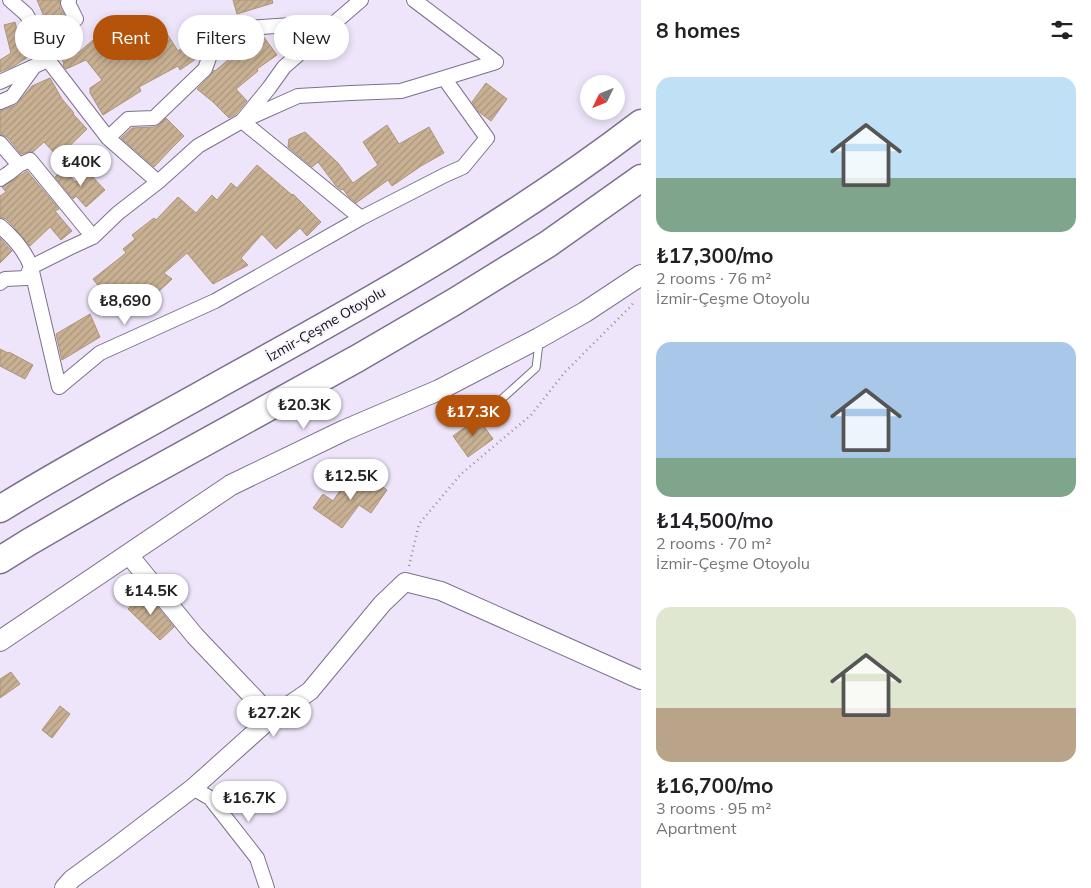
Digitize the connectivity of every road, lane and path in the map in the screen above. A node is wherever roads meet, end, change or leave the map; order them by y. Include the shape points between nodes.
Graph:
1 (10, 0) edge
2 (69, 0) edge
3 (414, 0) edge
4 (359, 1) edge
5 (27, 15) edge
6 (74, 15) edge
7 (343, 15) edge
8 (274, 26) edge
9 (48, 60) joint
10 (292, 60) edge
11 (33, 67) junction
12 (444, 78) junction
13 (0, 82) edge
14 (0, 102) edge
15 (242, 121) junction
16 (641, 123) edge
17 (108, 138) junction
18 (0, 143) edge
19 (19, 165) junction
20 (641, 178) edge
21 (0, 179) edge
22 (158, 182) junction
23 (362, 218) junction
24 (0, 226) edge
25 (93, 237) junction
26 (31, 267) junction
27 (641, 275) edge
28 (0, 283) edge
29 (636, 298) dead end
30 (539, 338) junction
31 (483, 416) dead end
32 (0, 508) edge
33 (128, 554) junction
34 (0, 560) edge
35 (405, 582) junction
36 (0, 640) edge
37 (641, 680) edge
38 (271, 718) junction
39 (215, 769) junction
40 (193, 788) junction
41 (210, 798) junction
42 (64, 888) edge
43 (267, 888) edge

1 - 5 street
2 - 6 street
3 - 12 street via 496,62
4 - 7 street
8 - 17 street via 218,30 205,69 154,118 128,119
9 - 11 street
9 - 17 street
10 - 15 street
11 - 13 street
11 - 14 street via 12,97
12 - 15 street via 401,91 298,96
12 - 23 street via 488,138 463,167
15 - 22 street via 198,146
15 - 23 street
16 - 32 highway, İzmir-Çeşme Otoyolu via 526,205 433,264
17 - 22 street
18 - 19 street
19 - 21 street
19 - 25 street via 30,160
20 - 34 highway via 548,244 454,302
22 - 25 street
23 - 26 street via 215,301 100,353 59,386
24 - 26 street via 17,243
25 - 26 street
26 - 28 street via 26,278 5,279
27 - 30 main road
29 - 35 path via 565,372 531,415 461,474 419,524
30 - 31 lane via 536,368
30 - 33 main road via 438,390 345,430 232,485
33 - 36 main road
33 - 38 street via 195,636
35 - 37 street via 441,591
35 - 38 street via 382,604 310,690
38 - 39 street
39 - 40 street
39 - 41 street
40 - 41 street
40 - 42 street via 72,878
41 - 43 street via 257,858

